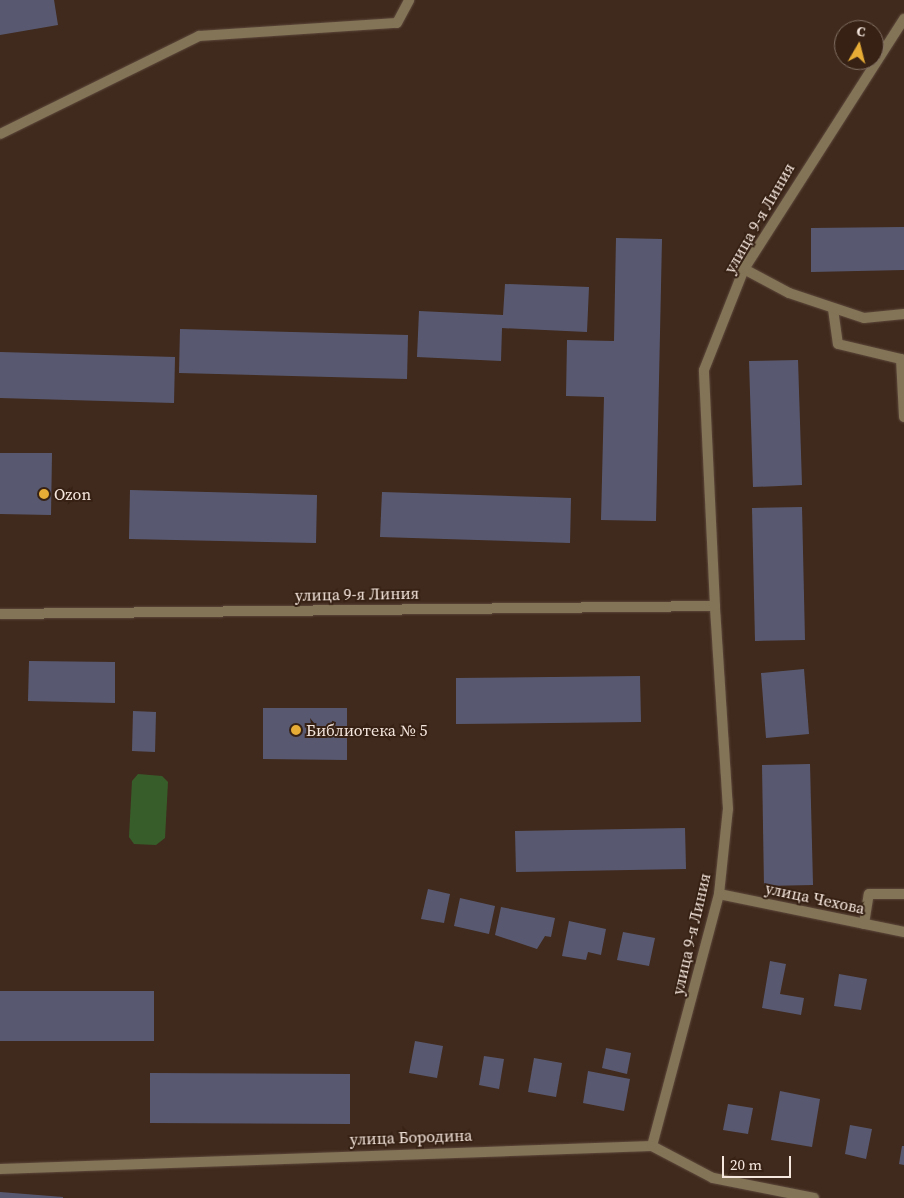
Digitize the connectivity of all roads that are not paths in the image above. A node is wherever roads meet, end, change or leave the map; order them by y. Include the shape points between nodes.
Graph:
1 (409, 0) edge
2 (904, 19) edge
3 (0, 134) edge
4 (744, 269) junction
5 (833, 309) junction
6 (904, 314) edge
7 (904, 417) edge
8 (715, 606) junction
9 (0, 614) edge
10 (719, 894) junction
11 (904, 894) edge
12 (864, 924) junction
13 (904, 932) edge
14 (652, 1146) junction
15 (0, 1169) edge
16 (814, 1198) edge

1 - 3 street via 397,23 199,36
2 - 4 street, улица 9-я Линия
4 - 5 street
4 - 8 street, улица 9-я Линия via 704,370
5 - 6 street via 864,318
5 - 7 street via 838,344 900,359
8 - 9 street, улица 9-я Линия
8 - 10 street, улица 9-я Линия via 728,810
10 - 12 street, улица Чехова
10 - 14 street, улица 9-я Линия
11 - 12 street via 869,894
12 - 13 street, улица Чехова
14 - 15 street, улица Бородина
14 - 16 street, улица Бородина via 713,1178

